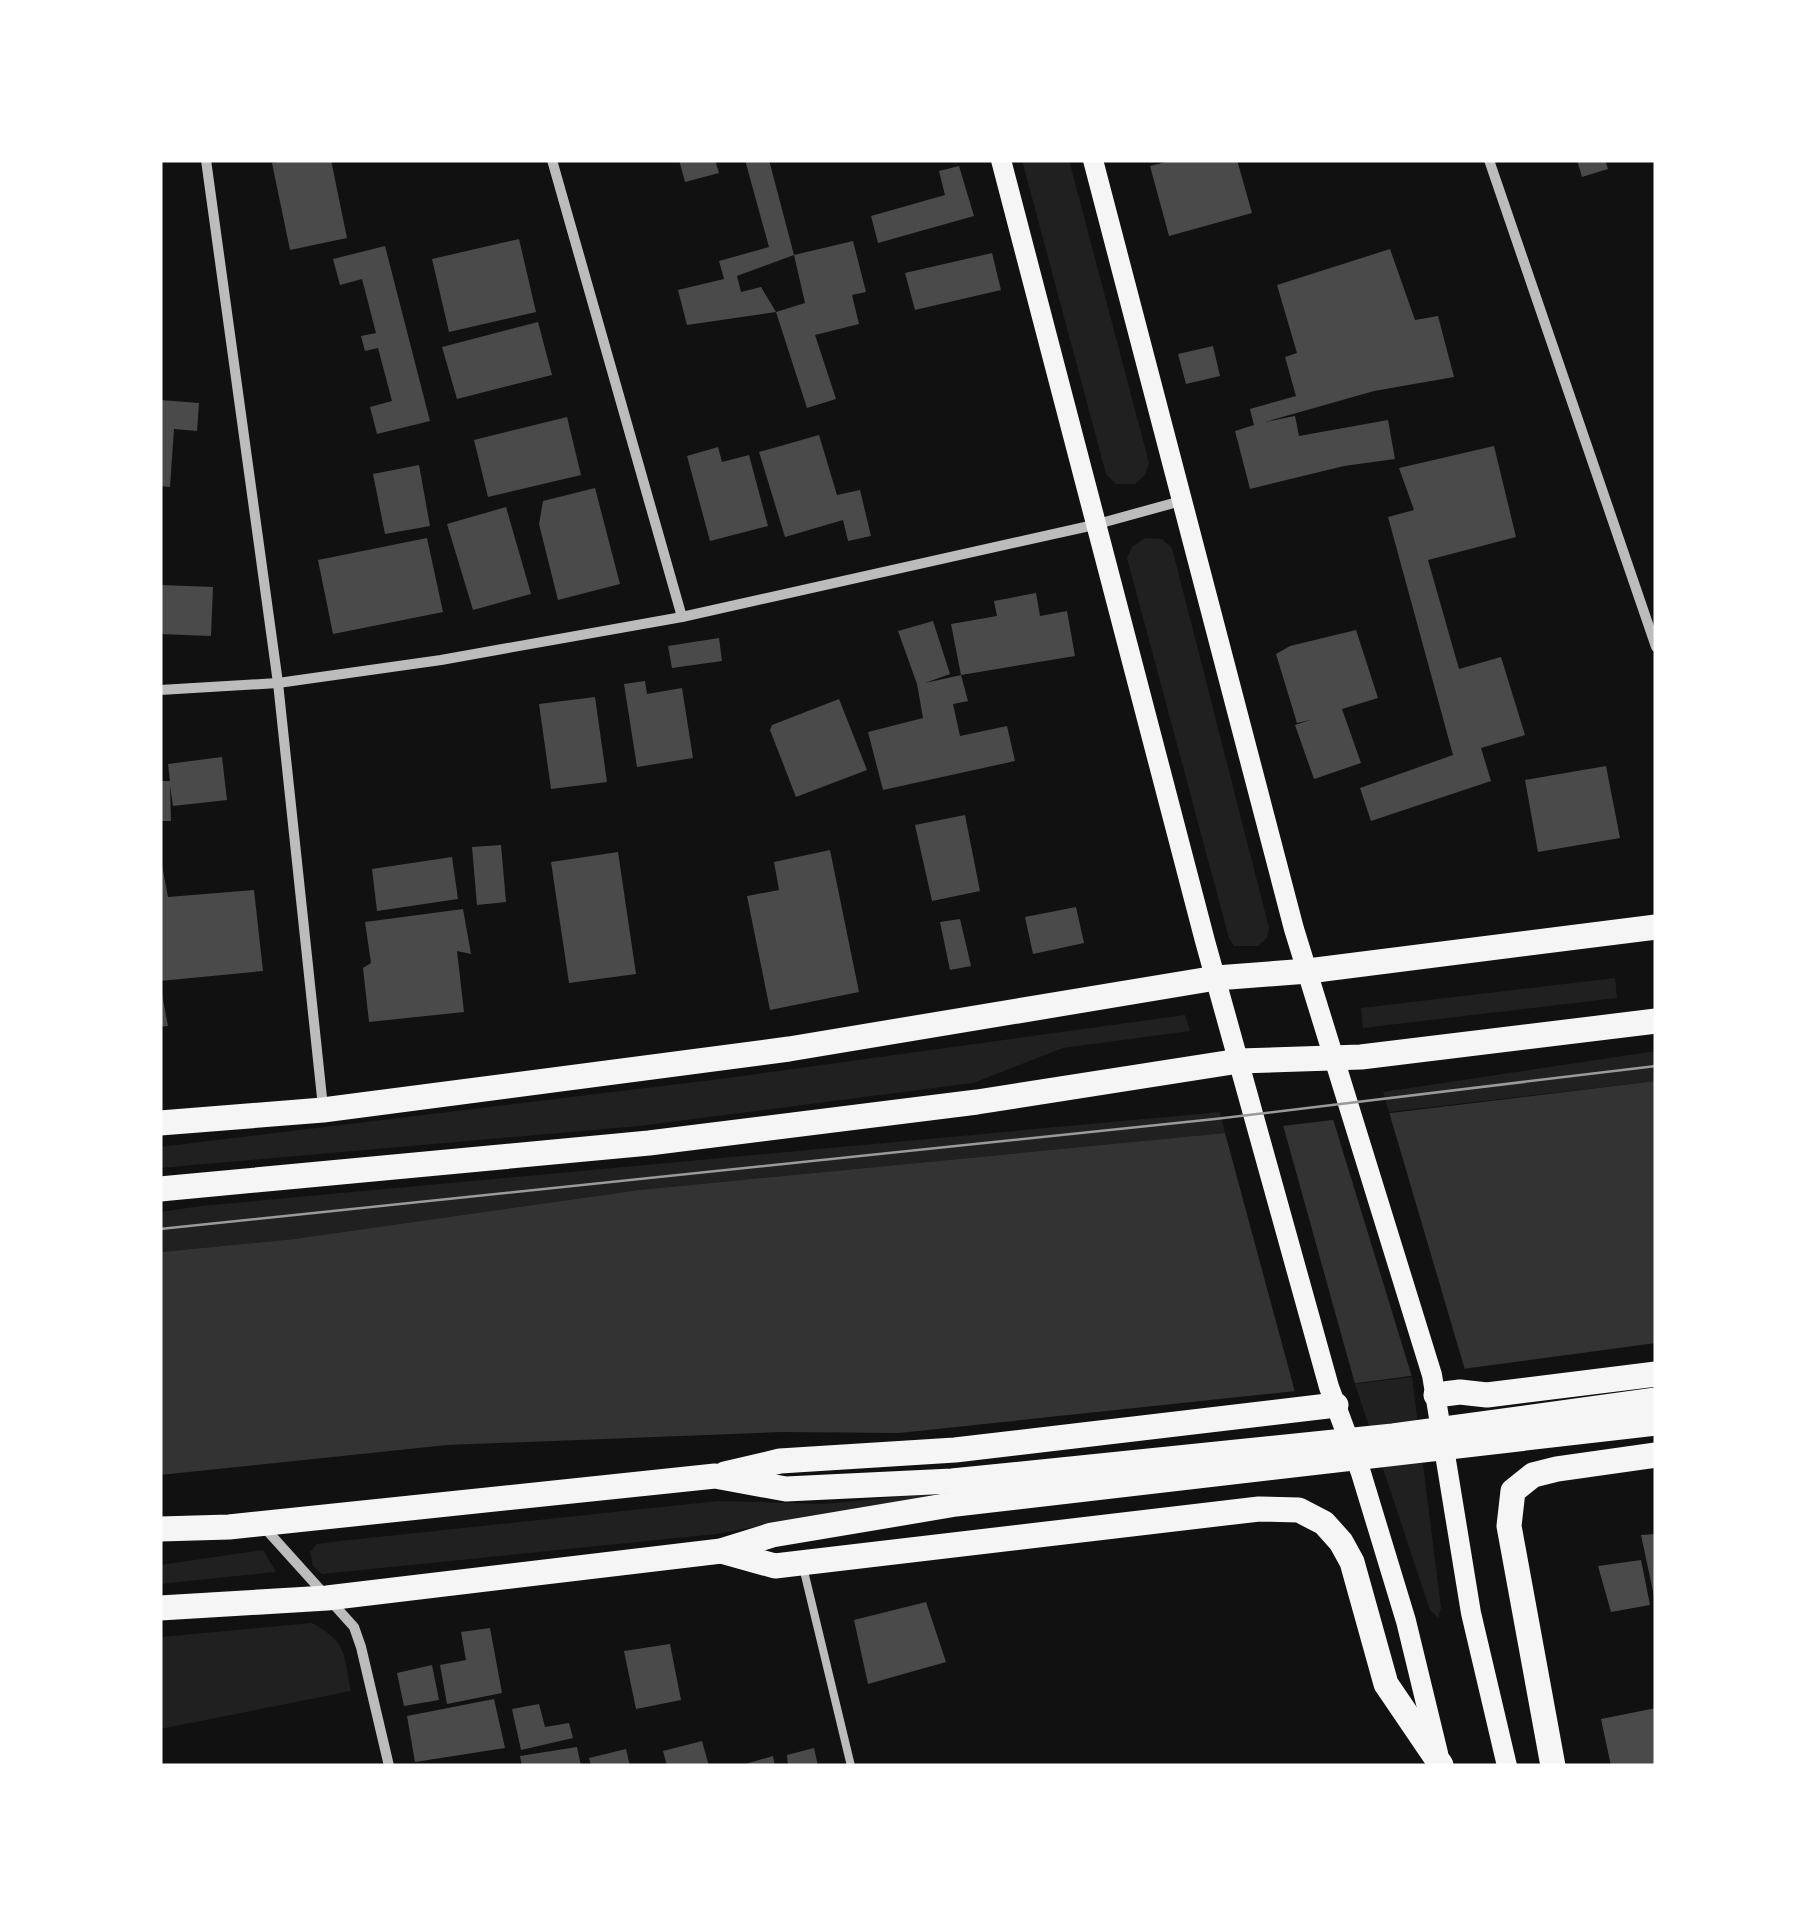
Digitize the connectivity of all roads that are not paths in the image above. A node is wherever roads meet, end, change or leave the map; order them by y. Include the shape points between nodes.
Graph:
1 (206, 160) edge
2 (552, 160) edge
3 (1001, 160) edge
4 (1093, 160) edge
5 (1489, 160) edge
6 (1181, 501) junction
7 (1094, 525) junction
8 (682, 617) junction
9 (1656, 647) edge
10 (278, 683) junction
11 (160, 690) edge
12 (1656, 927) edge
13 (1308, 971) junction
14 (1216, 978) junction
15 (1656, 1021) edge
16 (1334, 1058) junction
17 (1239, 1060) junction
18 (323, 1110) junction
19 (160, 1124) edge
20 (160, 1189) edge
21 (1656, 1374) edge
22 (1436, 1393) junction
23 (1656, 1400) edge
24 (1336, 1405) junction
25 (1656, 1422) edge
26 (1656, 1455) edge
27 (715, 1476) junction
28 (261, 1524) junction
29 (160, 1529) edge
30 (720, 1551) junction
31 (802, 1563) junction
32 (327, 1598) junction
33 (160, 1608) edge
34 (389, 1766) edge
35 (851, 1766) edge
36 (1441, 1766) edge
37 (1507, 1766) edge
38 (1553, 1766) edge

1 - 10 street
2 - 8 street
3 - 7 main road
4 - 6 main road
5 - 9 street
6 - 7 street
6 - 13 main road
7 - 8 street
7 - 14 main road
8 - 10 street
10 - 11 street
10 - 18 street
12 - 13 main road
13 - 14 main road
13 - 16 main road
14 - 17 main road
14 - 18 main road via 789,1049
15 - 16 main road
16 - 17 main road
16 - 22 main road
17 - 20 main road via 977,1102 649,1143
17 - 24 main road
18 - 19 main road
21 - 22 main road via 1487,1395
22 - 37 main road via 1471,1613
23 - 27 main road via 1393,1436 952,1480 786,1489
24 - 27 main road via 955,1450 780,1461
24 - 36 main road via 1406,1621
25 - 30 main road via 956,1504 772,1535
26 - 38 main road via 1557,1468 1533,1475 1514,1491 1509,1526
27 - 28 main road
28 - 29 main road
28 - 32 street
30 - 31 main road via 776,1566
30 - 32 main road
31 - 35 lane
31 - 36 main road via 1260,1509 1298,1510 1324,1523 1352,1562 1386,1684
32 - 33 main road
32 - 34 street via 358,1637

